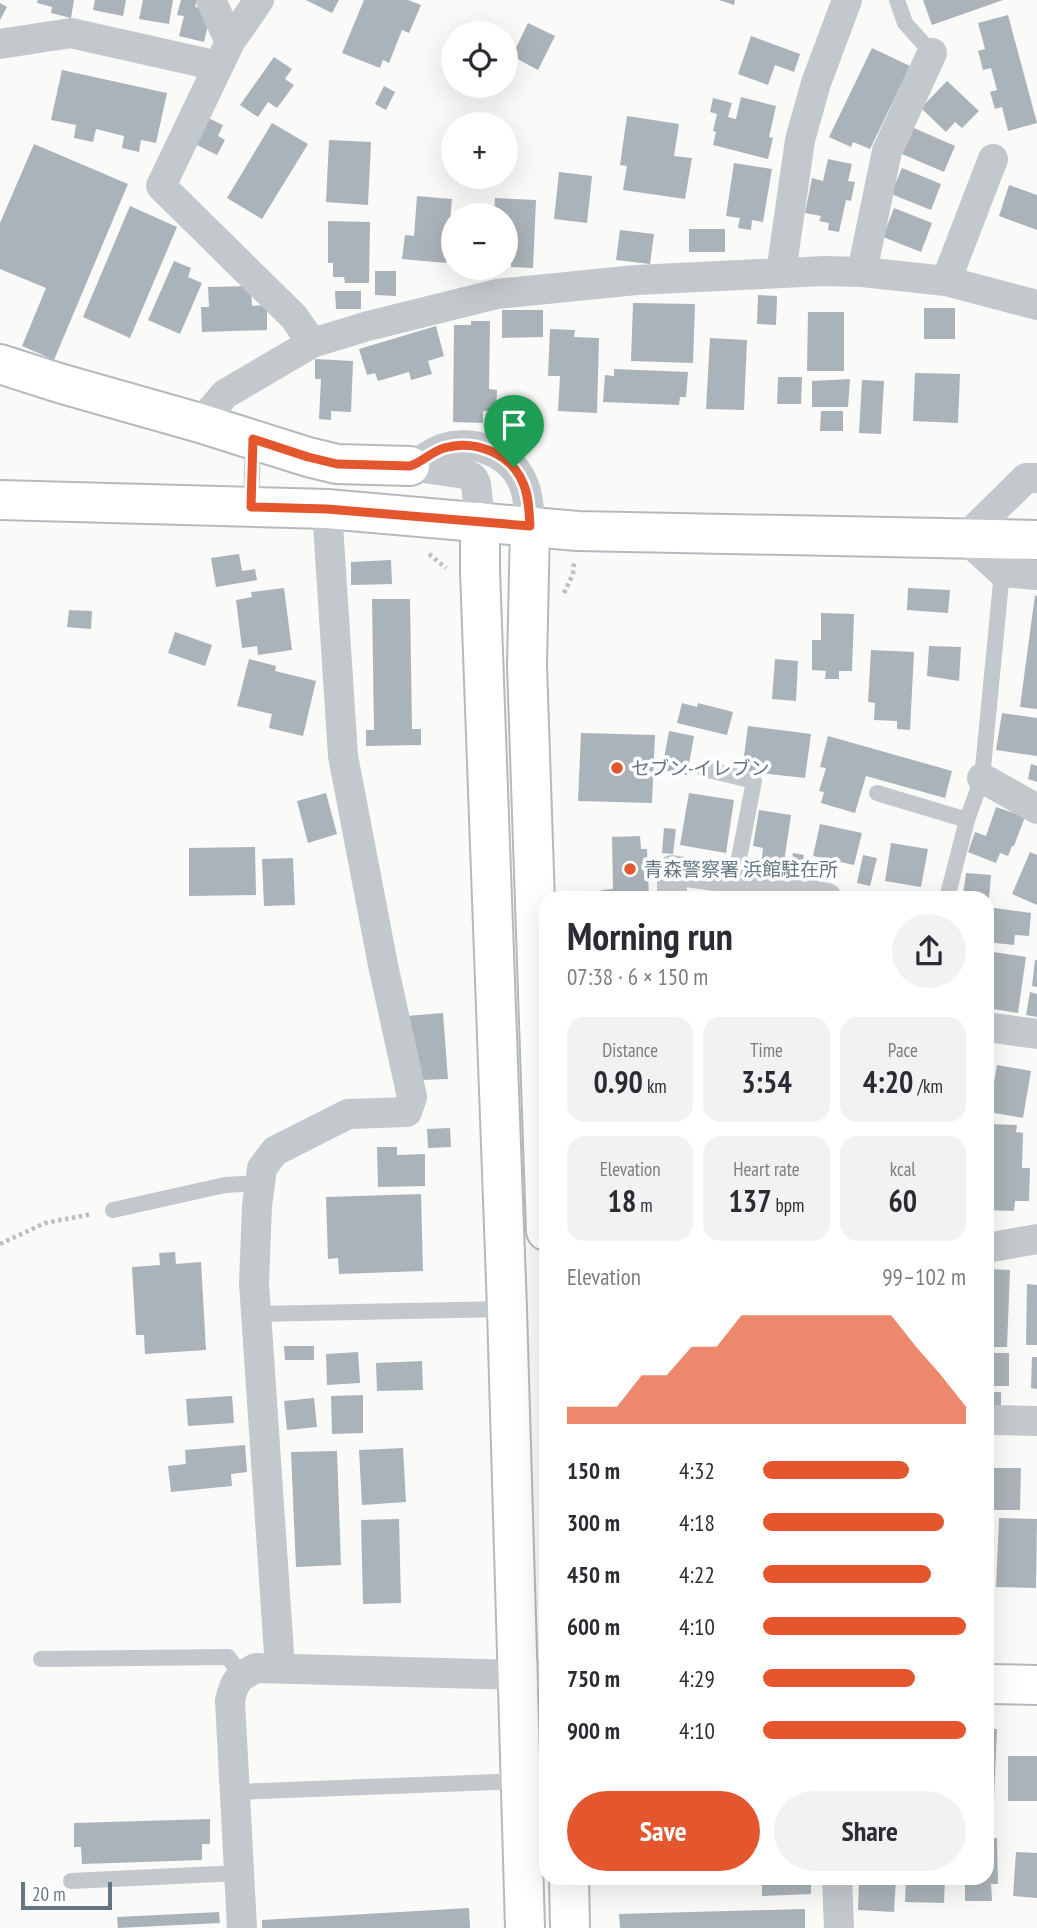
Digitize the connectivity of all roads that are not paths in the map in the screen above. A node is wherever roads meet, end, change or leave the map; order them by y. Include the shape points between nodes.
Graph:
1 (211, 0) edge
2 (259, 0) edge
3 (847, 0) edge
4 (897, 0) edge
5 (0, 44) edge
6 (932, 53) joint
7 (224, 54) junction
8 (993, 159) dead end
9 (862, 272) junction
10 (781, 273) junction
11 (946, 281) junction
12 (1037, 305) edge
13 (312, 343) junction
14 (0, 364) edge
15 (200, 423) junction
16 (253, 439) junction
17 (410, 466) junction
18 (1037, 478) edge
19 (0, 500) edge
20 (251, 507) junction
21 (327, 509) junction
22 (480, 522) junction
23 (530, 526) junction
24 (965, 538) junction
25 (1037, 540) edge
26 (1002, 572) junction
27 (1037, 575) edge
28 (704, 769) dead end
29 (982, 778) junction
30 (877, 793) dead end
31 (1037, 809) edge
32 (967, 820) junction
33 (735, 879) junction
34 (672, 891) edge
35 (793, 891) edge
36 (949, 891) edge
37 (539, 933) edge
38 (994, 1028) edge
39 (1037, 1034) edge
40 (260, 1183) junction
41 (113, 1210) road end
42 (1037, 1239) edge
43 (994, 1247) edge
44 (507, 1309) junction
45 (256, 1314) junction
46 (994, 1420) edge
47 (1037, 1421) edge
48 (41, 1659) dead end
49 (280, 1668) junction
50 (241, 1675) junction
51 (532, 1675) edge
52 (994, 1684) edge
53 (1037, 1685) edge
54 (520, 1781) junction
55 (235, 1792) junction
56 (239, 1872) junction
57 (71, 1881) dead end
58 (569, 1885) edge
59 (837, 1885) edge
60 (242, 1928) edge
61 (525, 1928) edge
62 (570, 1928) edge
63 (839, 1928) edge

1 - 7 street
2 - 7 street
3 - 10 street via 800,140
4 - 6 lane via 905,23
5 - 7 street via 71,33
6 - 9 street via 887,151
7 - 13 street via 161,186 295,317
8 - 11 street
9 - 10 street
9 - 11 street
10 - 13 street via 636,280 497,295
11 - 12 street
13 - 15 street via 225,394
14 - 15 street
15 - 16 street
16 - 17 street via 337,464
16 - 20 lane
17 - 22 street via 473,478
17 - 23 street via 448,447 493,451 520,476
18 - 24 street via 1026,478
19 - 20 street
20 - 21 street
21 - 22 street
21 - 40 street via 343,757 412,1097 407,1112 348,1114 275,1151 262,1168
22 - 23 street
22 - 44 street
23 - 24 street via 578,531
23 - 37 street via 527,665
24 - 25 street
24 - 26 street
26 - 27 street
26 - 29 lane
28 - 33 lane via 754,781
29 - 31 street
29 - 32 lane
30 - 32 lane
32 - 36 lane
33 - 34 street via 672,870
33 - 35 street
38 - 39 street
40 - 41 lane via 225,1185
40 - 45 street
42 - 43 street
44 - 45 lane
44 - 51 street
45 - 49 street
46 - 47 street
48 - 50 lane via 228,1657
49 - 50 street via 257,1668
49 - 51 street
50 - 55 street via 230,1701
51 - 54 street
52 - 53 street
54 - 55 lane
54 - 61 street
55 - 56 street
56 - 57 lane
56 - 60 street
58 - 62 street
59 - 63 street

